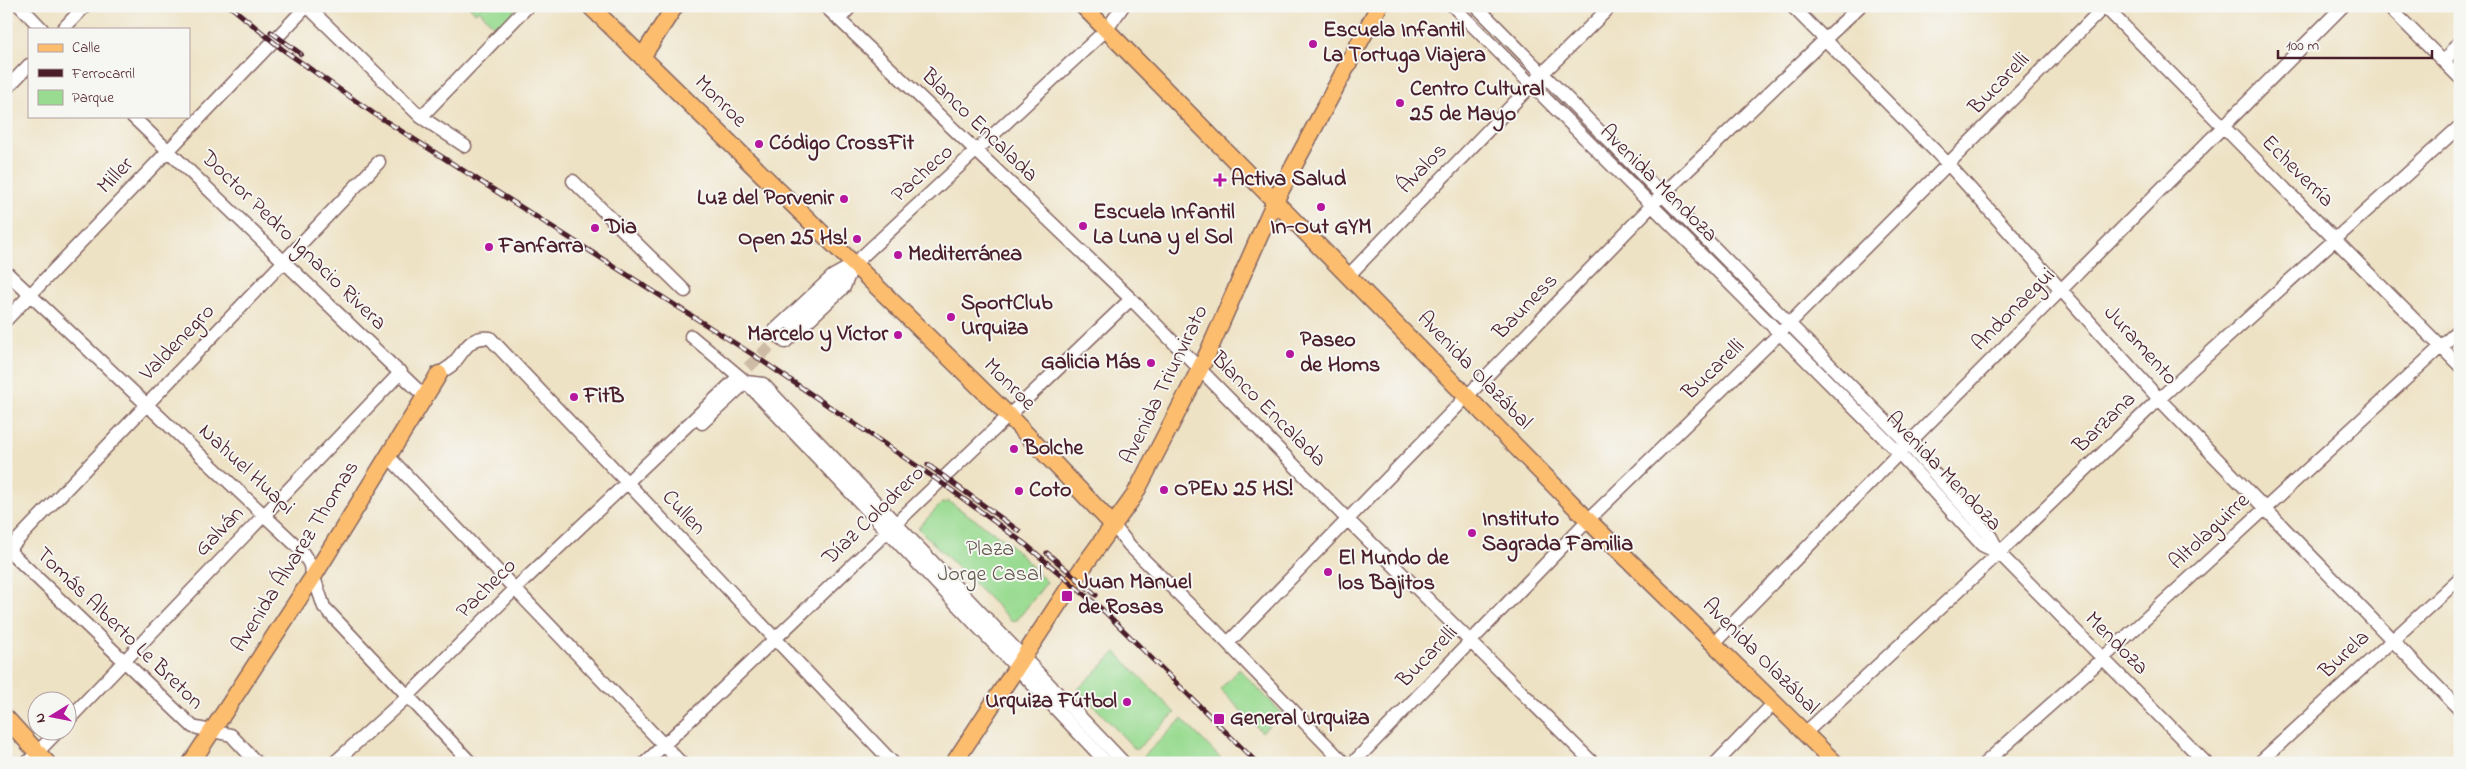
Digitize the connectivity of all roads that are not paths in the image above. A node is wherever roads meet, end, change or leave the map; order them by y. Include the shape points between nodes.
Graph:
1 (20, 6) edge
2 (85, 6) edge
3 (307, 6) edge
4 (528, 6) edge
5 (590, 6) edge
6 (675, 6) edge
7 (825, 6) edge
8 (851, 6) edge
9 (1084, 6) edge
10 (1123, 6) edge
11 (1379, 6) edge
12 (1453, 6) edge
13 (1476, 6) edge
14 (1611, 6) edge
15 (1792, 6) edge
16 (1860, 6) edge
17 (2104, 6) edge
18 (2343, 6) edge
19 (2388, 6) edge
20 (838, 20) junction
21 (41, 28) edge
22 (64, 28) edge
23 (1107, 29) junction
24 (1824, 41) junction
25 (2460, 41) edge
26 (642, 57) junction
27 (2444, 62) junction
28 (28, 66) edge
29 (1543, 73) junction
30 (2460, 78) edge
31 (1532, 85) junction
32 (6, 89) edge
33 (421, 117) junction
34 (134, 118) edge
35 (2460, 126) edge
36 (2224, 127) junction
37 (465, 146) dead end
38 (168, 151) junction
39 (977, 152) junction
40 (379, 162) dead end
41 (1949, 165) junction
42 (573, 181) dead end
43 (1662, 195) junction
44 (1275, 201) junction
45 (1652, 206) junction
46 (2336, 240) junction
47 (284, 261) junction
48 (853, 265) junction
49 (6, 272) edge
50 (1349, 275) junction
51 (2063, 290) junction
52 (685, 291) dead end
53 (30, 295) junction
54 (1132, 299) junction
55 (6, 320) edge
56 (792, 325) tunnel mouth
57 (1788, 325) junction
58 (2460, 329) edge
59 (1779, 334) junction
60 (690, 336) dead end
61 (2441, 347) junction
62 (2460, 366) edge
63 (1199, 370) junction
64 (401, 372) junction
65 (438, 374) joint
66 (738, 378) junction
67 (424, 396) junction
68 (1467, 396) junction
69 (2159, 399) junction
70 (146, 406) junction
71 (1008, 415) junction
72 (1908, 444) junction
73 (668, 445) junction
74 (1899, 453) junction
75 (387, 455) junction
76 (627, 483) junction
77 (2265, 508) junction
78 (265, 514) junction
79 (1348, 520) junction
80 (1588, 520) junction
81 (1114, 526) junction
82 (890, 527) junction
83 (7, 550) edge
84 (1999, 553) junction
85 (314, 577) junction
86 (2460, 578) edge
87 (516, 588) junction
88 (774, 639) junction
89 (2391, 640) junction
90 (1471, 641) junction
91 (1228, 643) junction
92 (1714, 643) junction
93 (2102, 659) junction
94 (124, 661) junction
95 (1020, 662) junction
96 (409, 695) junction
97 (1774, 703) junction
98 (78, 709) edge
99 (2460, 710) edge
100 (6, 718) edge
101 (213, 730) junction
102 (1805, 733) junction
103 (50, 742) edge
104 (664, 745) junction
105 (37, 759) edge
106 (190, 763) edge
107 (257, 763) edge
108 (334, 763) edge
109 (471, 763) edge
110 (645, 763) edge
111 (681, 763) edge
112 (893, 763) edge
113 (954, 763) edge
114 (1107, 763) edge
115 (1124, 763) edge
116 (1344, 763) edge
117 (1353, 763) edge
118 (1593, 763) edge
119 (1716, 763) edge
120 (1835, 763) edge
121 (1985, 763) edge
122 (2206, 763) edge
123 (2259, 763) edge

1 - 21 street
2 - 22 street
3 - 33 street
3 - 38 street, Miller
4 - 33 street
5 - 26 main road, Monroe
6 - 26 main road
7 - 20 street, Blanco Encalada
8 - 20 street
9 - 23 main road, Avenida Olazábal
10 - 23 street, Pacheco
11 - 44 main road, Avenida Triunvirato
12 - 31 street, Avenida Mendoza
13 - 29 street, Avenida Mendoza
14 - 29 street, Ávalos
15 - 24 street, Juramento
16 - 24 street, Bauness
17 - 36 street, Echeverría
17 - 41 street, Bucarelli
18 - 36 street, Andonaegui
19 - 27 street
20 - 39 street, Blanco Encalada
23 - 39 street, Pacheco
23 - 44 main road, Avenida Olazábal
24 - 41 street, Juramento
24 - 43 street, Bauness
25 - 27 street
26 - 48 main road, Monroe
27 - 30 street
28 - 32 street
29 - 31 street, Ávalos
29 - 43 street, Avenida Mendoza
31 - 45 street, Avenida Mendoza
31 - 50 street, Ávalos
33 - 37 street
34 - 38 street, Doctor Pedro Ignacio Rivera
35 - 46 street, Barzana
36 - 46 street, Echeverría
36 - 51 street, Andonaegui
38 - 47 street, Doctor Pedro Ignacio Rivera
38 - 53 street, Miller
39 - 48 street, Pacheco
39 - 54 street, Blanco Encalada
40 - 47 street, Valdenegro
41 - 51 street, Juramento
41 - 57 street, Bucarelli
42 - 52 street
43 - 45 street, Bauness
43 - 57 street, Avenida Mendoza
44 - 50 main road, Avenida Olazábal
44 - 63 main road, Avenida Triunvirato
45 - 59 street, Avenida Mendoza
45 - 68 street, Bauness
46 - 61 street, Echeverría
46 - 69 street, Barzana
47 - 64 street, Doctor Pedro Ignacio Rivera
47 - 70 street, Valdenegro
48 - 48 street, Pacheco via 833,276 774,331 785,342 844,287
48 - 56 street, Pacheco
48 - 71 main road, Monroe
49 - 53 street, Nahuel Huapi
50 - 68 main road, Avenida Olazábal
51 - 69 street, Juramento
51 - 72 street, Andonaegui
53 - 55 street, Miller
53 - 70 street, Nahuel Huapi
54 - 63 street, Blanco Encalada
54 - 71 street, Díaz Colodrero
57 - 59 street, Bucarelli
57 - 72 street, Avenida Mendoza
58 - 61 street, Altolaguirre
59 - 74 street, Avenida Mendoza
59 - 80 street, Bucarelli
60 - 66 street
61 - 62 street, Echeverría
61 - 77 street, Altolaguirre
63 - 79 street, Blanco Encalada
63 - 81 main road, Avenida Triunvirato via 1158,454
64 - 67 street, Doctor Pedro Ignacio Rivera
64 - 78 street, Galván
65 - 67 main road, Avenida Álvarez Thomas
65 - 76 street, Cullen via 452,365 470,343 482,337 490,338
66 - 73 street, Pacheco via 690,434
66 - 73 street, Pacheco via 676,426
66 - 82 street
67 - 75 main road, Avenida Álvarez Thomas
68 - 79 street, Bauness
68 - 80 main road, Avenida Olazábal
69 - 77 street, Juramento
69 - 84 street, Barzana
70 - 78 street, Nahuel Huapi
70 - 83 street, Valdenegro
71 - 81 main road, Monroe
71 - 82 street, Díaz Colodrero
72 - 74 street, Andonaegui
72 - 84 street, Avenida Mendoza via 1991,538
73 - 76 street, Pacheco
74 - 84 street, Avenida Mendoza via 1982,545
74 - 92 street, Andonaegui
75 - 85 main road, Avenida Álvarez Thomas
75 - 87 street
76 - 87 street, Pacheco
76 - 88 street, Cullen
77 - 89 street, Juramento
77 - 93 street, Altolaguirre
78 - 85 street, Nahuel Huapi via 300,550
78 - 94 street, Galván
79 - 90 street, Blanco Encalada
79 - 91 street, Bauness
80 - 90 street, Bucarelli
80 - 92 main road, Avenida Olazábal
81 - 91 street, Monroe
81 - 95 main road, Avenida Triunvirato
82 - 88 street, Díaz Colodrero
82 - 95 street
83 - 94 street, Tomás Alberto Le Breton
84 - 93 street, Mendoza
84 - 102 street, Barzana
85 - 96 street, Nahuel Huapi via 324,607
85 - 101 main road, Avenida Álvarez Thomas
86 - 89 street, Burela
87 - 96 street, Pacheco
87 - 104 street
88 - 104 street, Díaz Colodrero
88 - 112 street, Cullen
89 - 99 street, Juramento
89 - 123 street, Burela
90 - 117 street, Bucarelli
90 - 118 street, Blanco Encalada
91 - 116 street, Monroe
92 - 97 main road, Avenida Olazábal
93 - 121 street, Altolaguirre
93 - 122 street, Mendoza
94 - 98 street, Galván
94 - 101 street, Tomás Alberto Le Breton via 193,727
95 - 113 main road, Avenida Triunvirato
95 - 114 street
95 - 115 street
96 - 108 street, Pacheco
96 - 109 street, Nahuel Huapi
97 - 102 main road, Avenida Olazábal
97 - 119 street
100 - 105 main road
101 - 106 main road, Avenida Álvarez Thomas
101 - 107 street, Tomás Alberto Le Breton via 231,735
102 - 120 main road, Avenida Olazábal
103 - 105 street
104 - 110 street, Díaz Colodrero
104 - 111 street

